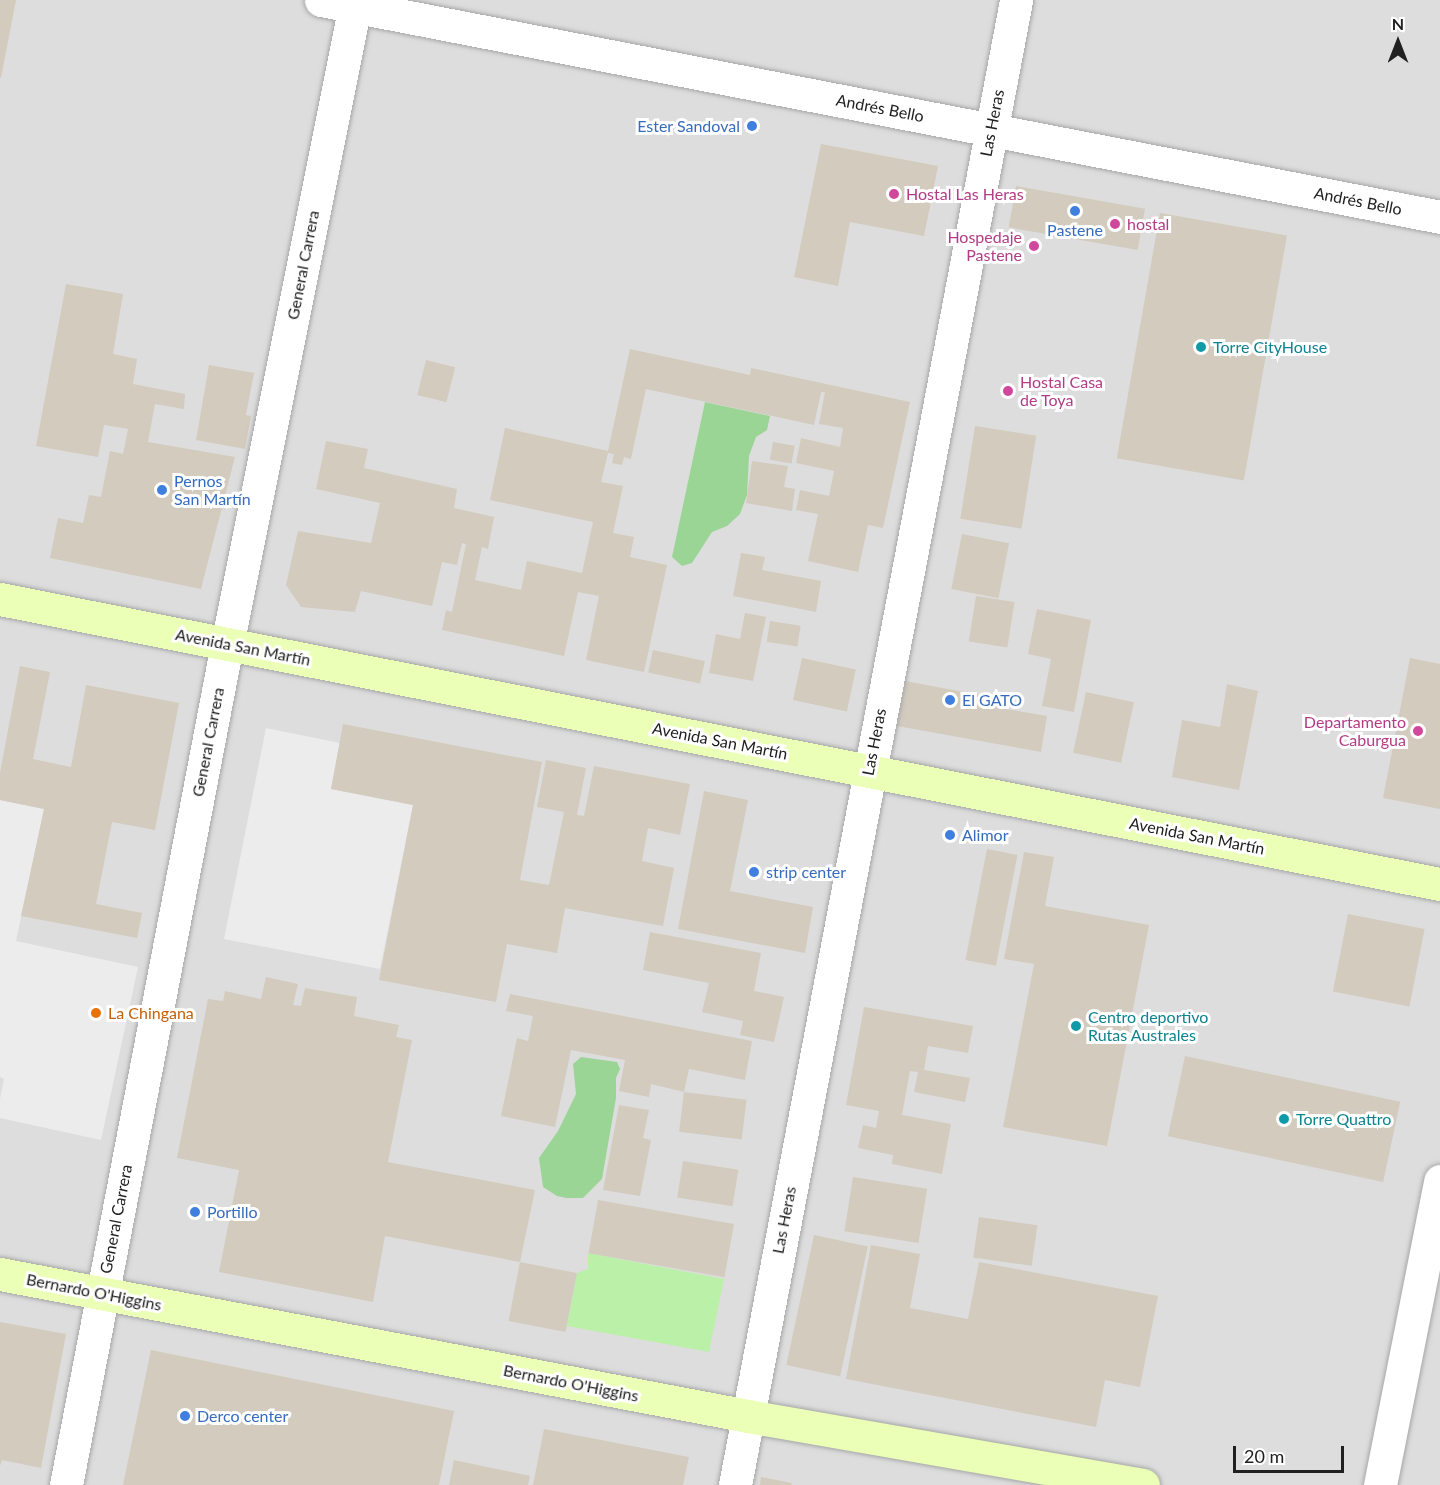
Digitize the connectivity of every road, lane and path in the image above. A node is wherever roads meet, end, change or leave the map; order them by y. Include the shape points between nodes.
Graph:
1 (321, 0) edge
2 (1016, 0) edge
3 (355, 3) edge
4 (991, 130) junction
5 (1440, 217) edge
6 (0, 599) edge
7 (227, 644) junction
8 (868, 771) junction
9 (1440, 884) edge
10 (1440, 1181) edge
11 (0, 1274) edge
12 (101, 1294) junction
13 (748, 1416) junction
14 (66, 1485) edge
15 (735, 1485) edge
16 (1143, 1485) edge
17 (1380, 1485) edge

1 - 3 street, Andrés Bello
2 - 4 street, Las Heras
3 - 4 street, Andrés Bello
3 - 7 street, General Carrera
4 - 5 street, Andrés Bello
4 - 8 street, Las Heras
6 - 7 main road, Avenida San Martín
7 - 8 main road, Avenida San Martín
7 - 12 street, General Carrera
8 - 9 main road, Avenida San Martín
8 - 13 street, Las Heras
10 - 17 street
11 - 12 main road, Bernardo O'Higgins
12 - 13 main road, Bernardo O'Higgins
12 - 14 street, General Carrera
13 - 15 street, Las Heras
13 - 16 main road, Bernardo O'Higgins

